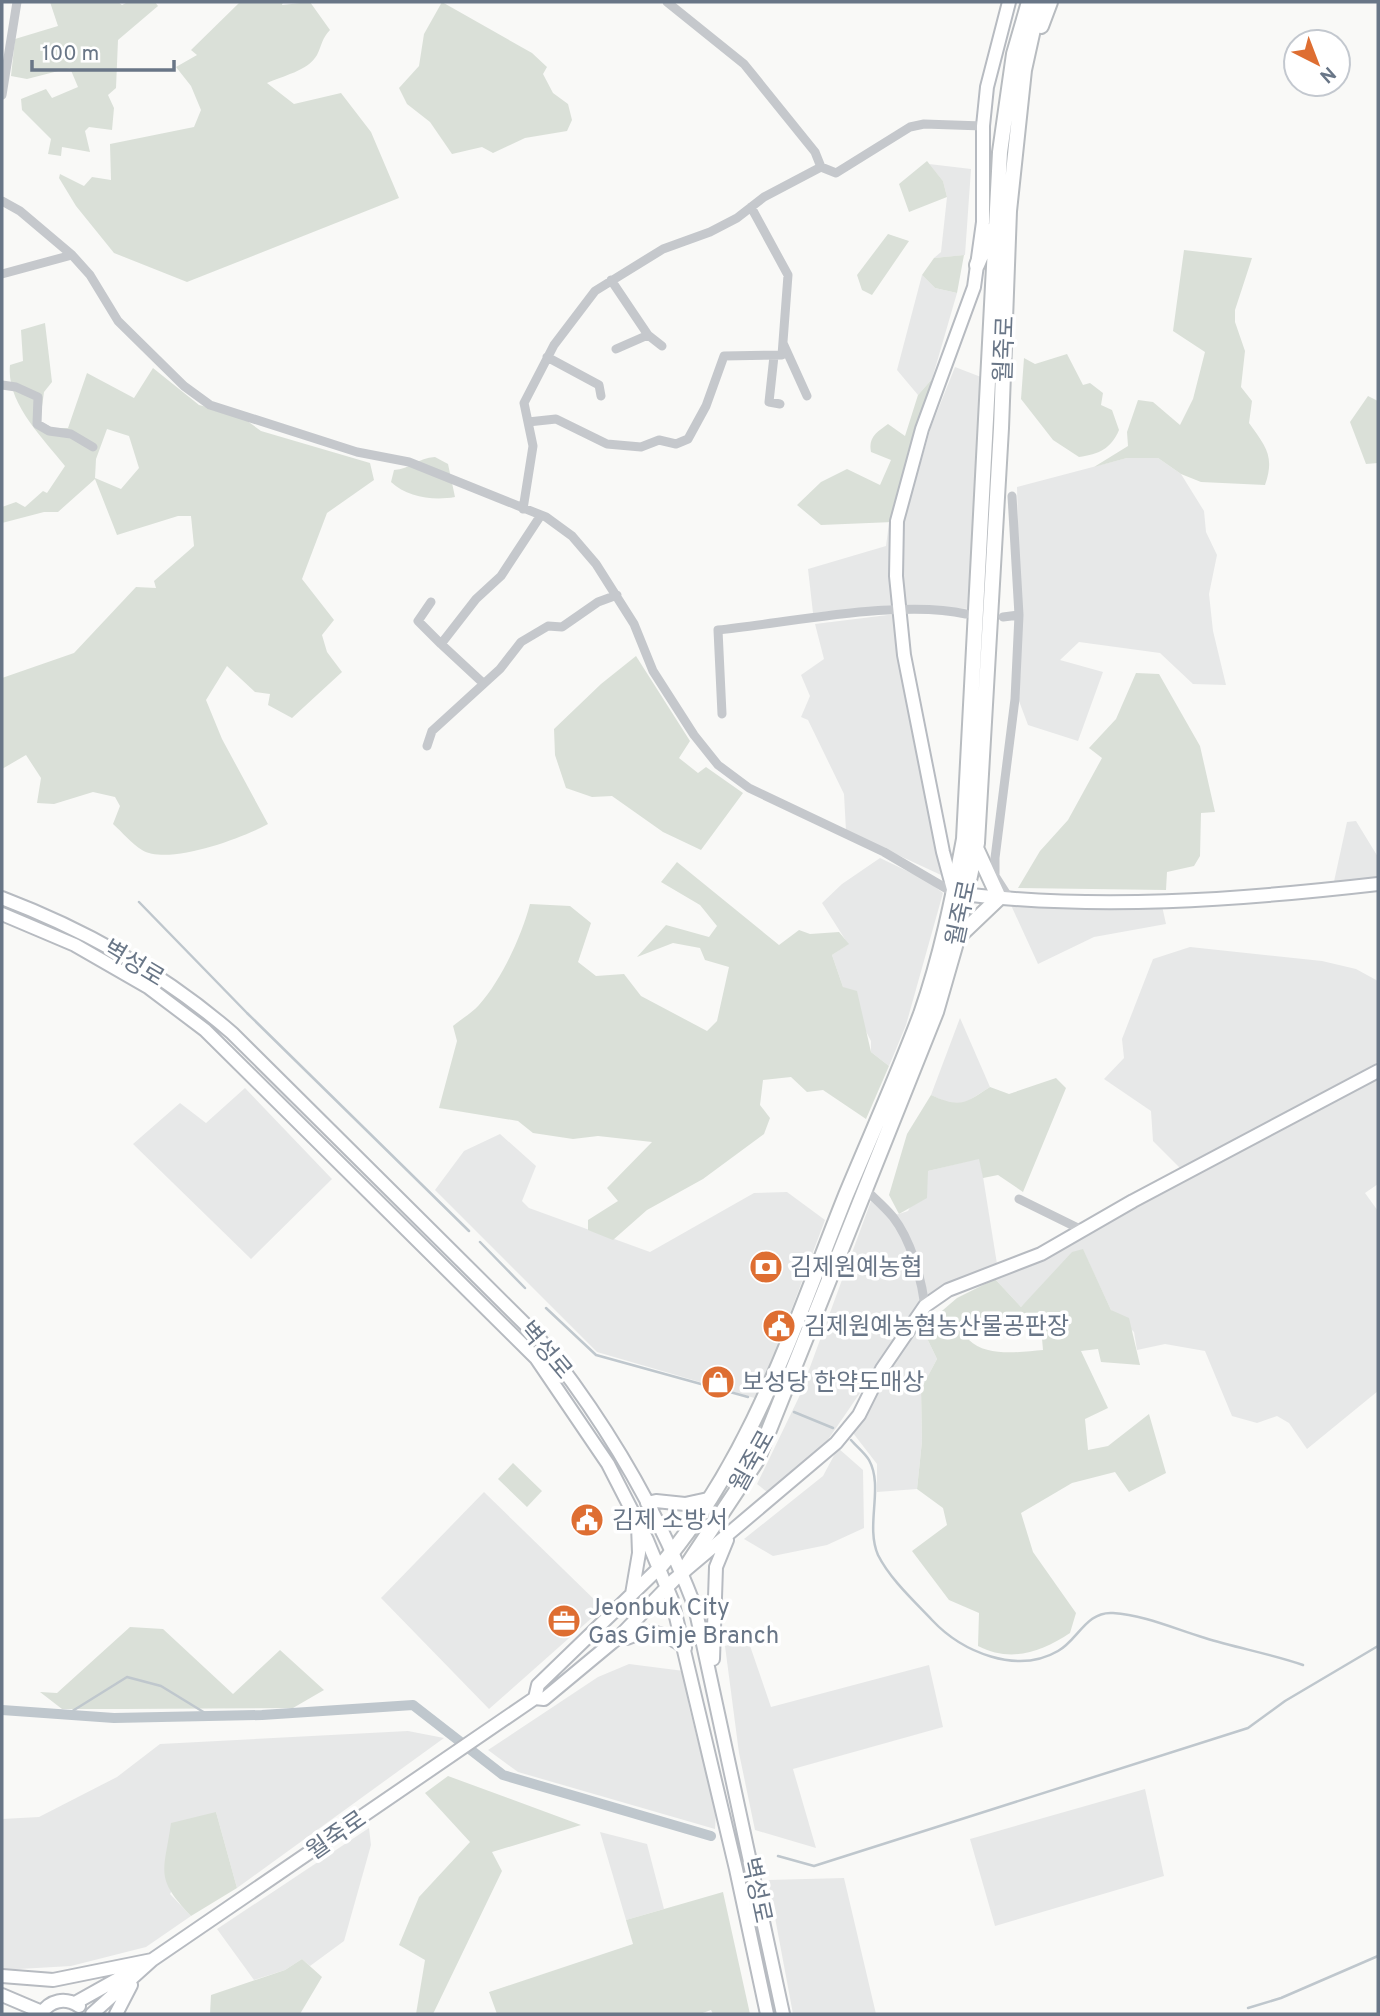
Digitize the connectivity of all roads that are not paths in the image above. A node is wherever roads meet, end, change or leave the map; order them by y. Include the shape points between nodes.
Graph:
1 (17, 2) edge
2 (667, 2) edge
3 (1009, 2) edge
4 (1029, 2) edge
5 (1039, 2) edge
6 (1050, 2) edge
7 (1024, 70) junction
8 (2, 95) edge
9 (983, 126) junction
10 (821, 167) junction
11 (2, 201) edge
12 (751, 207) junction
13 (995, 222) junction
14 (72, 255) junction
15 (977, 265) junction
16 (2, 274) edge
17 (611, 280) junction
18 (648, 335) junction
19 (782, 342) junction
20 (662, 346) dead end
21 (616, 349) dead end
22 (774, 356) junction
23 (547, 357) junction
24 (2, 385) edge
25 (601, 396) dead end
26 (807, 396) dead end
27 (780, 404) dead end
28 (528, 422) junction
29 (93, 447) dead end
30 (1012, 496) dead end
31 (523, 509) junction
32 (541, 515) junction
33 (617, 594) junction
34 (431, 602) dead end
35 (899, 610) junction
36 (966, 614) dead end
37 (1019, 615) junction
38 (1003, 617) dead end
39 (441, 644) junction
40 (483, 683) junction
41 (722, 714) dead end
42 (427, 746) dead end
43 (976, 848) junction
44 (1378, 884) edge
45 (960, 893) junction
46 (2, 898) edge
47 (1004, 898) junction
48 (2, 914) edge
49 (957, 938) junction
50 (1378, 1071) edge
51 (865, 1189) junction
52 (1019, 1199) dead end
53 (1082, 1230) junction
54 (925, 1306) junction
55 (708, 1499) junction
56 (647, 1503) junction
57 (638, 1521) junction
58 (731, 1534) junction
59 (674, 1550) junction
60 (659, 1568) junction
61 (682, 1573) junction
62 (667, 1587) junction
63 (631, 1596) junction
64 (621, 1635) junction
65 (685, 1648) junction
66 (712, 1677) junction
67 (535, 1698) junction
68 (152, 1960) junction
69 (139, 1973) junction
70 (2, 1976) edge
71 (2, 1995) edge
72 (75, 2003) junction
73 (41, 2013) edge
74 (86, 2014) edge
75 (92, 2014) edge
76 (116, 2014) edge
77 (767, 2014) edge
78 (783, 2014) edge

1 - 8 street
2 - 10 street via 744,64 815,152
3 - 9 street via 987,87
4 - 13 main road, 월죽로 via 1013,66
5 - 7 main road, 월죽로
6 - 7 main road
7 - 43 main road, 월죽로 via 1009,211
9 - 10 street via 910,127 836,173
9 - 15 street via 983,222
10 - 12 street
11 - 14 street
12 - 17 street
12 - 19 street via 788,275
13 - 15 main road
13 - 45 main road, 월죽로
14 - 16 street
14 - 31 street via 126,329 210,405 357,452 409,462
15 - 35 street via 974,287 922,429 897,521
17 - 18 street
17 - 23 street via 595,291
18 - 20 street
18 - 21 street
19 - 22 street via 782,355
19 - 26 street
22 - 27 street via 769,402
22 - 28 street via 724,356 700,417 688,439 676,444 659,440 641,447 607,444 556,419
23 - 25 street via 599,385
23 - 28 street via 524,403
24 - 29 street via 38,397 37,424 71,434
28 - 31 street via 533,446
30 - 37 street
31 - 32 street
32 - 33 street via 572,536
32 - 39 street via 500,576
33 - 40 street via 562,627 548,626 521,642
33 - 45 street via 653,670 718,765 749,789
34 - 39 street via 418,621
35 - 36 street
35 - 41 street via 718,630
35 - 45 street via 904,655
37 - 38 street
37 - 47 street via 1015,699 995,858 995,876
39 - 40 street
40 - 42 street via 432,730
43 - 45 main road, 월죽로
43 - 47 main road
44 - 47 street via 1193,901
45 - 47 street
45 - 49 main road, 월죽로
45 - 55 main road, 월죽로 via 921,1013 788,1350 744,1442
46 - 56 street, 벽성로 via 49,916 132,959 196,1002 232,1033 538,1337 570,1377
47 - 49 main road
48 - 57 street, 벽성로 via 75,946 148,987 205,1030 536,1358 608,1464
49 - 51 main road, 월죽로 via 936,1012
50 - 53 street
51 - 54 street via 893,1217 903,1235 921,1281
51 - 61 main road, 월죽로 via 757,1460
52 - 53 street
53 - 54 street via 1020,1264 948,1290
54 - 58 street via 890,1356 850,1428
55 - 56 street
55 - 59 main road, 월죽로
56 - 59 street, 벽성로
57 - 60 street, 벽성로
57 - 63 street via 639,1553
58 - 61 street
58 - 66 street via 716,1567
59 - 60 main road, 월죽로
59 - 61 street, 벽성로
60 - 62 street, 벽성로
60 - 63 street, 월죽로
61 - 62 street, 월죽로
61 - 66 street, 벽성로
62 - 64 street, 월죽로
62 - 65 street, 벽성로
63 - 67 street, 월죽로 via 538,1685
64 - 65 street via 660,1633
64 - 67 street, 월죽로 via 572,1679 544,1699
65 - 77 street, 벽성로
66 - 78 street, 벽성로
67 - 68 street, 월죽로
68 - 69 street, 월죽로
68 - 70 street via 53,1980
68 - 72 street
69 - 75 street
69 - 76 street
71 - 73 street
72 - 73 street via 58,2001
72 - 74 street

